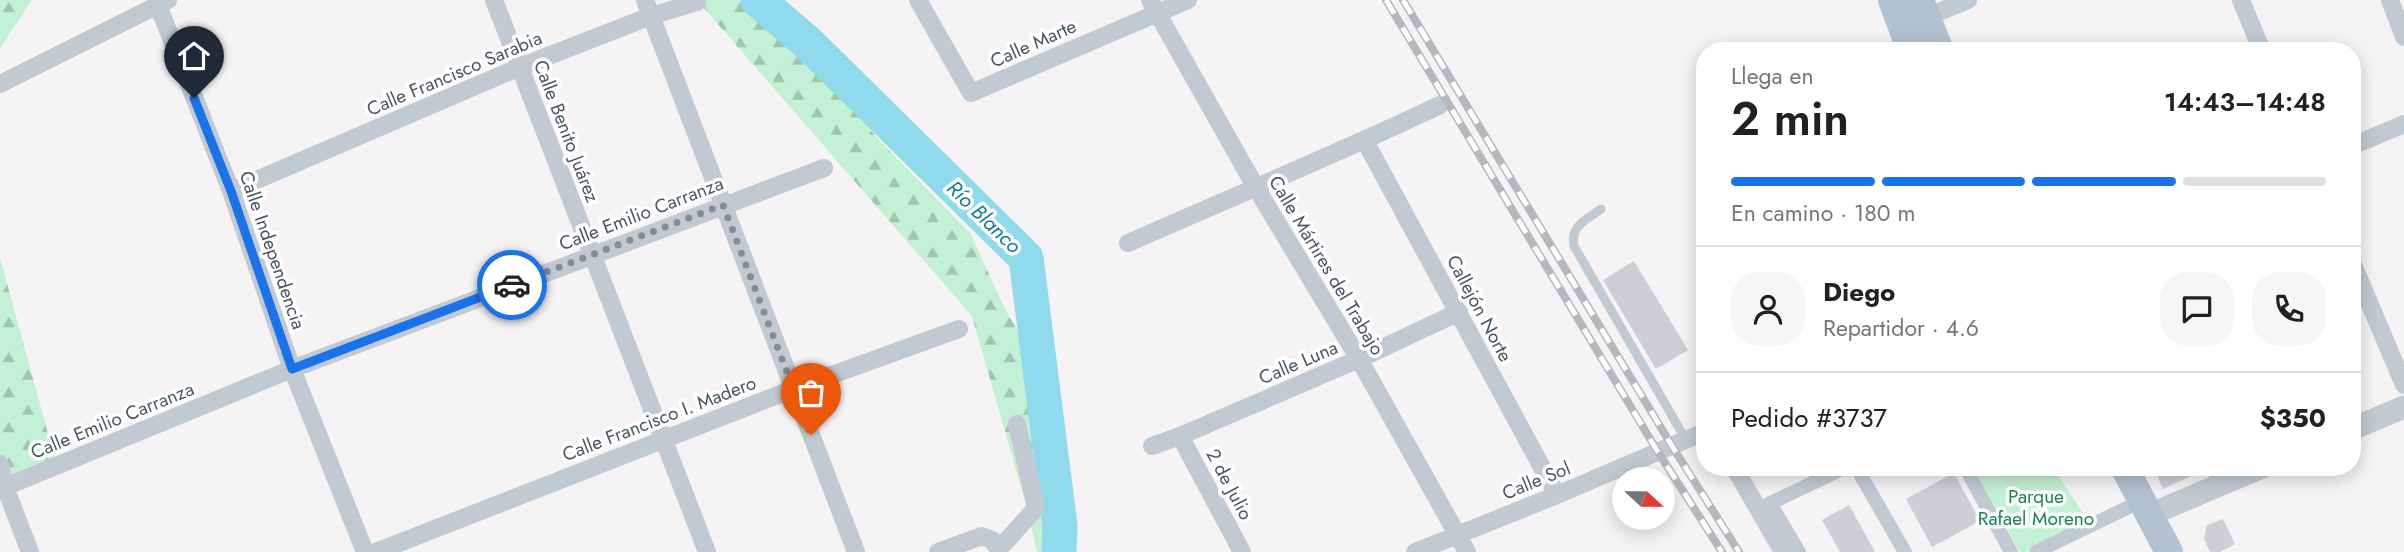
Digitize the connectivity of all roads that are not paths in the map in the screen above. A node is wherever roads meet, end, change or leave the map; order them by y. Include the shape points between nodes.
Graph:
1 (494, 0) edge
2 (918, 0) edge
3 (1188, 0) edge
4 (1892, 0) edge
5 (1968, 0) edge
6 (2241, 0) edge
7 (2390, 0) edge
8 (161, 1) edge
9 (697, 2) dead end
10 (1153, 6) edge
11 (648, 8) edge
12 (1923, 9) edge
13 (2404, 37) edge
14 (1908, 42) edge
15 (1936, 42) edge
16 (2258, 42) edge
17 (520, 67) junction
18 (0, 84) edge
19 (1440, 106) dead end
20 (2404, 124) edge
21 (1364, 141) junction
22 (2361, 142) edge
23 (824, 168) dead end
24 (1255, 186) junction
25 (231, 191) junction
26 (723, 205) junction
27 (1601, 209) dead end
28 (1128, 243) dead end
29 (592, 254) junction
30 (2361, 283) edge
31 (1459, 312) junction
32 (959, 330) dead end
33 (1359, 359) junction
34 (292, 369) junction
35 (2404, 385) edge
36 (793, 389) junction
37 (2404, 408) edge
38 (1017, 424) dead end
39 (2361, 425) edge
40 (1180, 436) junction
41 (1696, 436) edge
42 (662, 439) junction
43 (1679, 443) junction
44 (1152, 446) dead end
45 (0, 464) edge
46 (1741, 476) edge
47 (1827, 476) edge
48 (1861, 476) edge
49 (1970, 476) edge
50 (2129, 476) edge
51 (2236, 476) edge
52 (5, 487) junction
53 (1557, 495) junction
54 (1764, 506) junction
55 (2145, 508) junction
56 (1458, 533) junction
57 (997, 547) edge
58 (30, 552) edge
59 (365, 552) edge
60 (376, 552) edge
61 (707, 552) edge
62 (856, 552) edge
63 (938, 552) edge
64 (1242, 552) edge
65 (1415, 552) edge
66 (1467, 552) edge
67 (1783, 552) edge
68 (1800, 552) edge
69 (1905, 552) edge
70 (2011, 552) edge
71 (2036, 552) edge
72 (2169, 552) edge

1 - 17 street, Calle Benito Juárez
2 - 10 street, Calle Marte via 971,93
3 - 10 street, Calle Marte
4 - 14 main road
5 - 12 street
6 - 16 street
7 - 13 street
8 - 18 street
8 - 25 street, Calle Independencia
9 - 11 street, Calle Francisco Sarabia
10 - 24 street, Calle Mártires del Trabajo
11 - 17 street, Calle Francisco Sarabia
11 - 26 street
12 - 15 main road
17 - 25 street, Calle Francisco Sarabia
17 - 29 street, Calle Benito Juárez
19 - 21 street
20 - 22 street
21 - 24 street
21 - 31 street, Callejón Norte
23 - 26 street, Calle Emilio Carranza
24 - 28 street
24 - 33 street, Calle Mártires del Trabajo
25 - 34 street, Calle Independencia
26 - 29 street, Calle Emilio Carranza
26 - 36 street
27 - 43 lane via 1575,228 1574,246
29 - 34 street, Calle Emilio Carranza
29 - 42 street, Calle Benito Juárez
30 - 35 street
31 - 33 street, Calle Luna
31 - 53 street, Callejón Norte
32 - 36 street, Calle Francisco I. Madero
33 - 40 street, Calle Luna
33 - 56 street, Calle Mártires del Trabajo
34 - 52 street, Calle Emilio Carranza
34 - 59 street, Calle Independencia
36 - 42 street, Calle Francisco I. Madero
36 - 62 street
37 - 39 street
38 - 57 street via 1036,508
40 - 44 street, Calle Luna
40 - 64 street, 2 de Julio
41 - 43 street, Calle Sol
42 - 60 street, Calle Francisco I. Madero
42 - 61 street, Calle Benito Juárez
43 - 53 street, Calle Sol
45 - 52 street
46 - 54 street
47 - 54 street
48 - 69 street
49 - 70 street
50 - 55 main road
51 - 55 street
52 - 58 street
53 - 56 street, Calle Sol
54 - 67 street
54 - 68 street
55 - 71 street
55 - 72 main road
56 - 65 street, Calle Sol
56 - 66 street, Calle Mártires del Trabajo
57 - 63 street via 982,536

